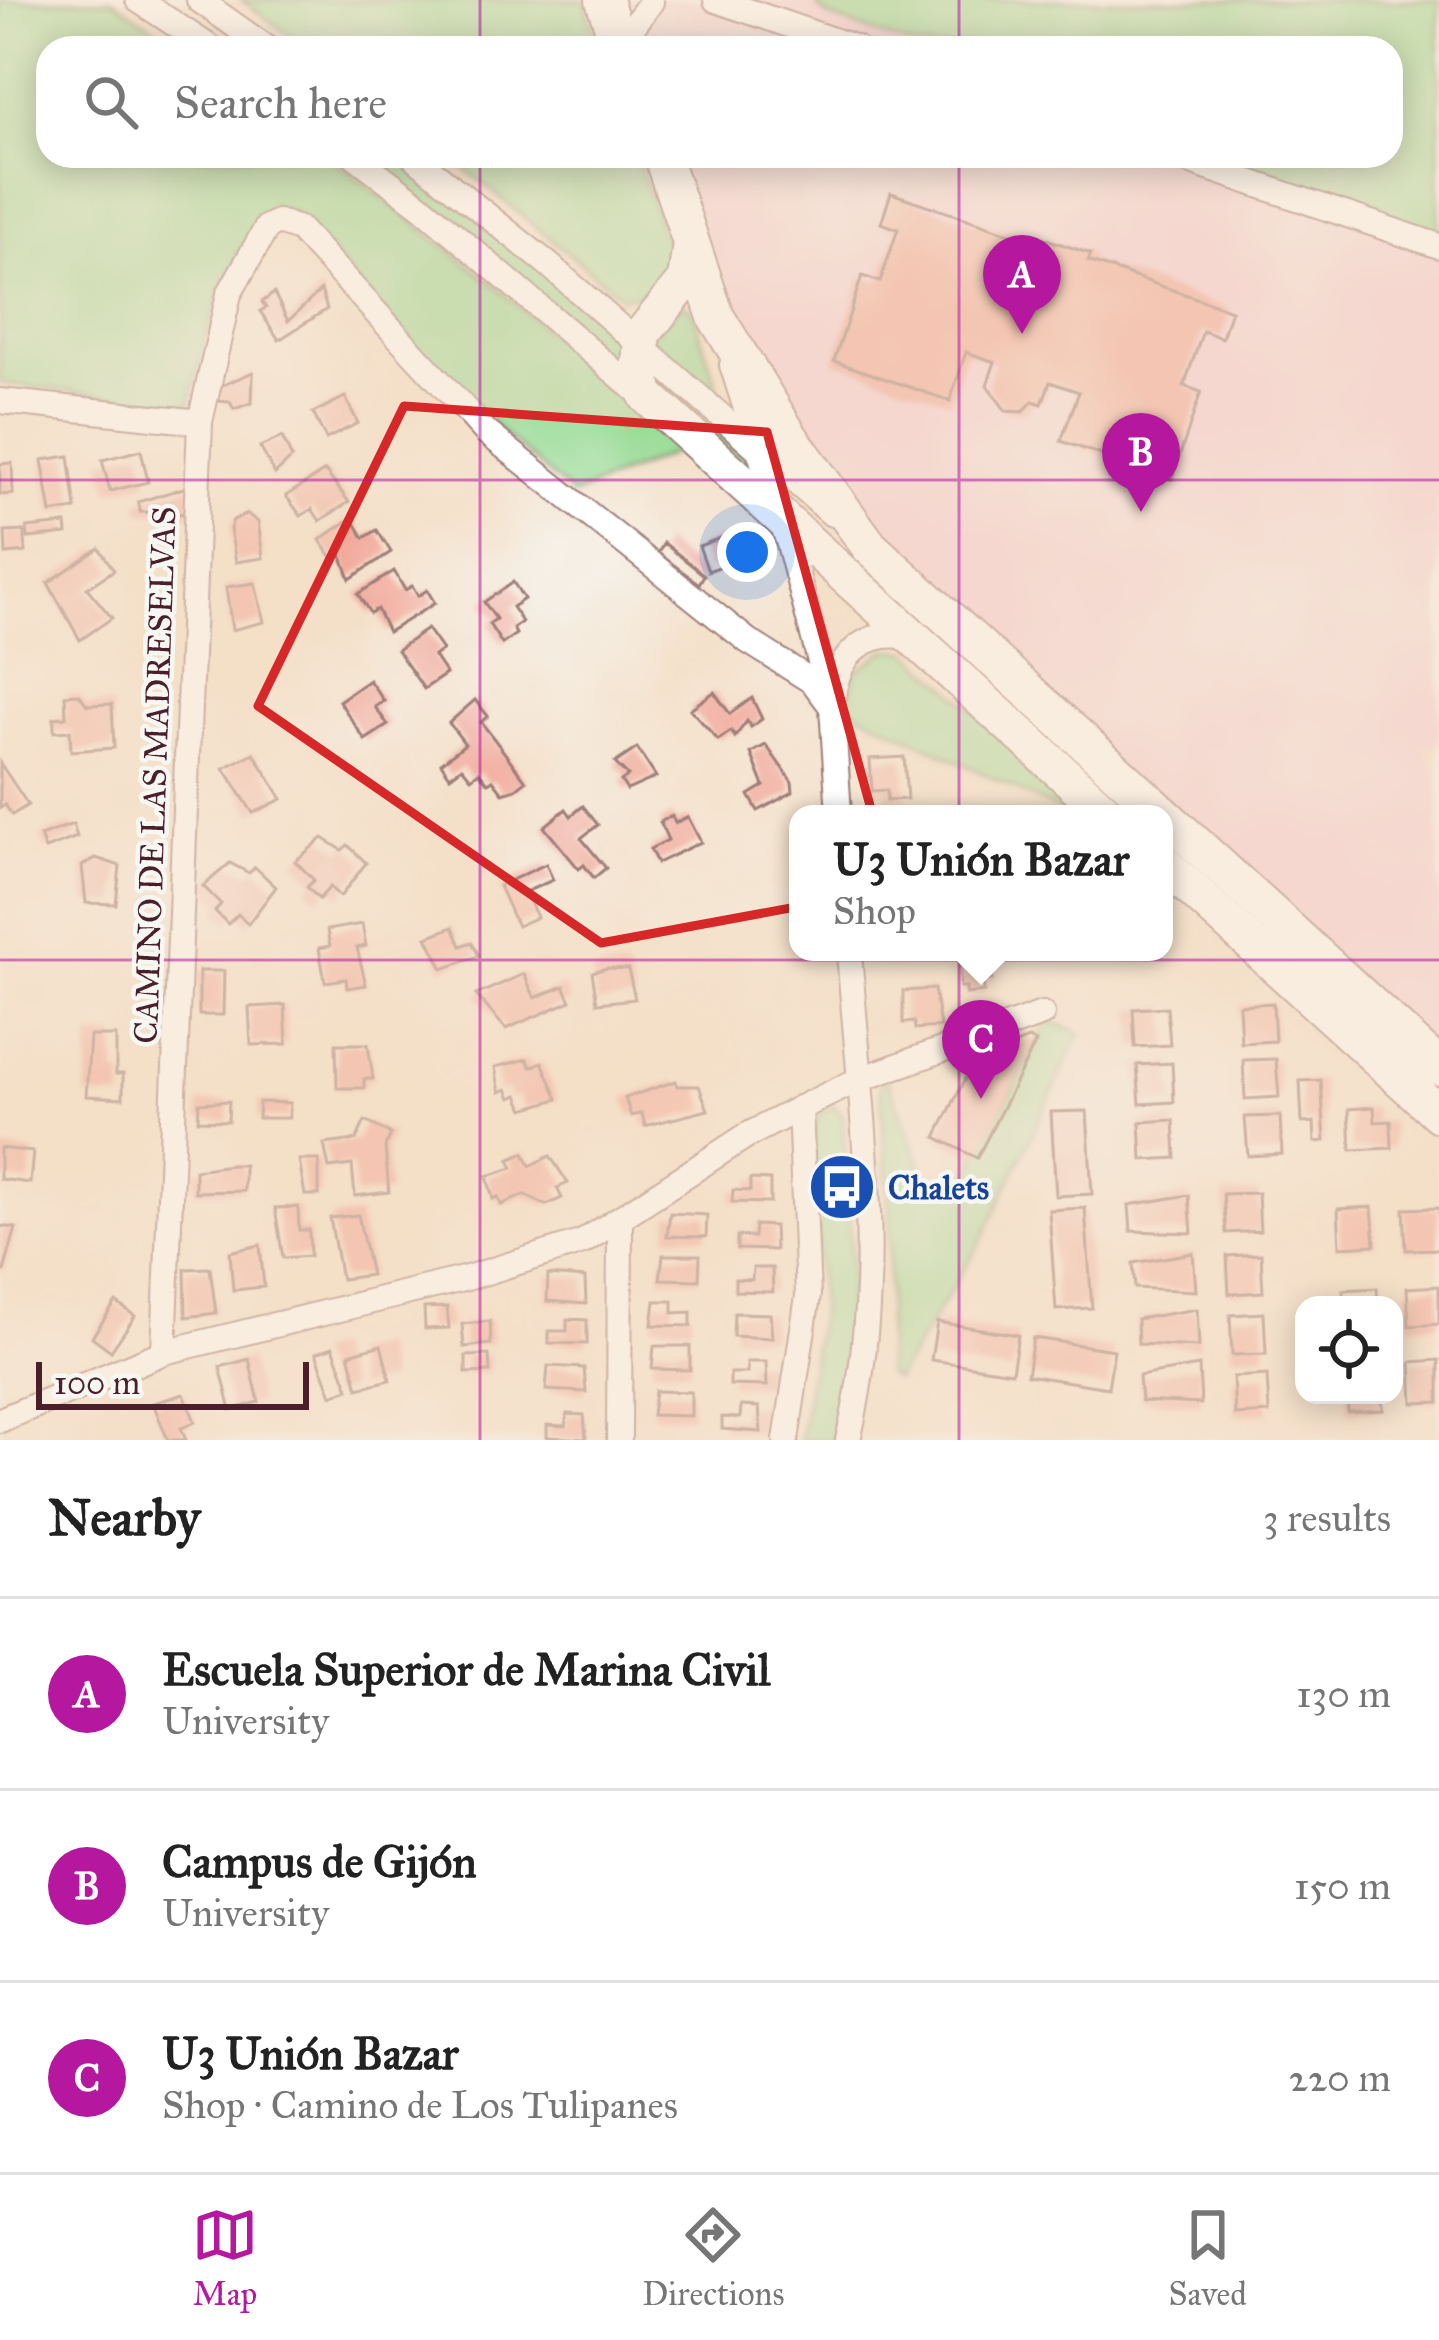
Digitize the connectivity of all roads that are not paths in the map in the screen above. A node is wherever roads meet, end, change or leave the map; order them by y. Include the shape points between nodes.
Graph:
1 (138, 0) edge
2 (199, 0) edge
3 (716, 0) edge
4 (787, 12) edge
5 (193, 36) edge
6 (250, 36) edge
7 (833, 36) edge
8 (371, 168) edge
9 (428, 168) edge
10 (666, 168) edge
11 (1208, 168) edge
12 (692, 242) junction
13 (1439, 246) edge
14 (716, 317) junction
15 (646, 331) junction
16 (0, 401) edge
17 (658, 409) junction
18 (200, 422) junction
19 (760, 450) junction
20 (781, 520) junction
21 (870, 547) junction
22 (915, 638) junction
23 (832, 707) junction
24 (838, 805) edge
25 (1098, 805) edge
26 (1152, 805) edge
27 (1173, 824) edge
28 (1173, 873) edge
29 (850, 961) edge
30 (1042, 1014) dead end
31 (1439, 1067) edge
32 (858, 1080) junction
33 (800, 1108) junction
34 (1439, 1114) edge
35 (620, 1222) junction
36 (164, 1352) junction
37 (0, 1420) edge
38 (620, 1440) edge
39 (786, 1440) edge
40 (848, 1440) edge

1 - 5 street
2 - 6 street
3 - 4 street
4 - 7 street
8 - 17 street
9 - 15 street via 596,306 630,316
10 - 12 highway
11 - 13 street
12 - 14 highway
12 - 15 highway via 686,280
14 - 19 street
14 - 21 highway
15 - 17 highway via 639,372
15 - 19 street
16 - 18 street
17 - 20 highway
18 - 23 street, CAMINO DE LAS MADRESELVAS via 229,294 261,234 278,222 299,230 486,432 748,641 813,682
18 - 36 street, CAMINO DE LAS MADRESELVAS
19 - 20 street
19 - 21 street
20 - 22 highway
20 - 23 street
21 - 26 highway
22 - 23 street via 892,632 847,654
22 - 25 highway
23 - 24 street
27 - 31 highway
28 - 34 highway
29 - 32 street
30 - 32 street
32 - 33 street
32 - 40 street via 869,1293
33 - 35 street
33 - 39 street via 808,1296
35 - 36 street via 583,1242 467,1278
35 - 38 street
36 - 37 street

